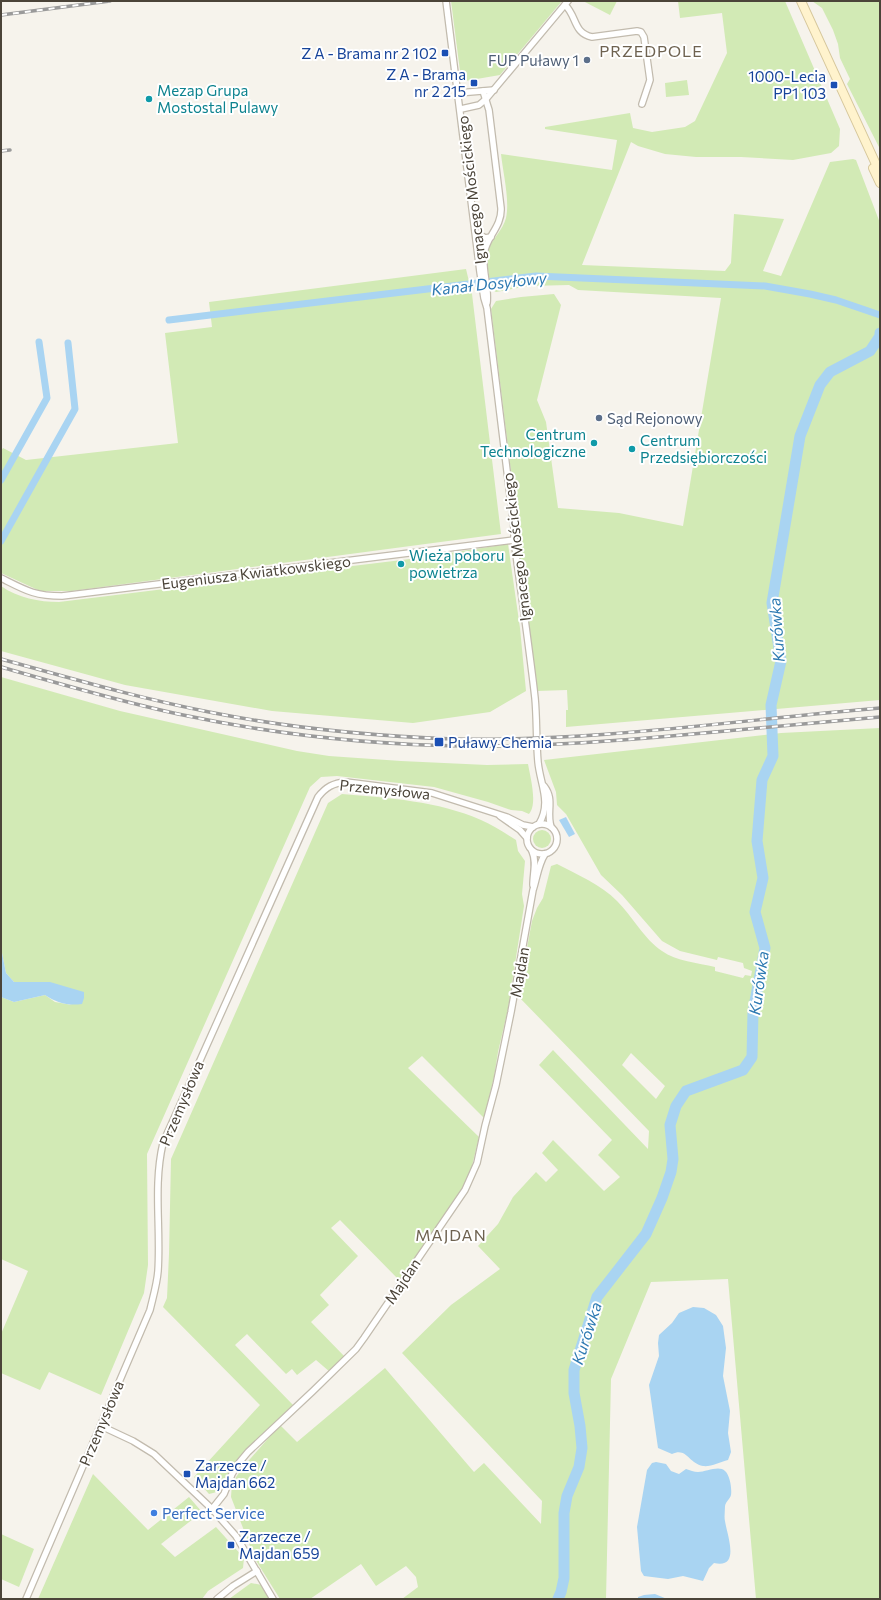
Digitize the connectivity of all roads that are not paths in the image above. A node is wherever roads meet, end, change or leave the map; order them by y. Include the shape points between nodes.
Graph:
1 (446, 1) edge
2 (801, 1) edge
3 (567, 3) edge
4 (494, 90) junction
5 (483, 91) junction
6 (458, 93) junction
7 (486, 99) junction
8 (642, 104) dead end
9 (461, 109) junction
10 (854, 119) junction
11 (880, 173) edge
12 (880, 183) edge
13 (476, 232) junction
14 (491, 237) junction
15 (483, 272) junction
16 (514, 540) junction
17 (1, 578) edge
18 (544, 786) junction
19 (500, 816) junction
20 (539, 824) junction
21 (533, 827) junction
22 (551, 827) junction
23 (527, 838) junction
24 (532, 851) junction
25 (545, 854) junction
26 (533, 890) junction
27 (100, 1426) junction
28 (212, 1509) junction
29 (257, 1571) junction
30 (26, 1599) edge
31 (217, 1599) edge
32 (273, 1599) edge

1 - 6 street, Ignacego Mościckiego
2 - 10 street
3 - 4 street
3 - 8 street via 579,30 586,36 641,32 644,37 650,80
4 - 5 street
4 - 7 street
5 - 6 street
5 - 7 street, Ignacego Mościckiego
6 - 9 street, Ignacego Mościckiego
7 - 9 street via 479,105
7 - 14 street, Ignacego Mościckiego via 501,208 500,221
9 - 13 street, Ignacego Mościckiego
10 - 11 street
10 - 12 street via 859,137
13 - 14 street via 482,237
13 - 15 street, Ignacego Mościckiego
14 - 15 street, Ignacego Mościckiego via 484,253
15 - 16 street, Ignacego Mościckiego
16 - 17 street, Eugeniusza Kwiatkowskiego via 62,596 32,593
16 - 18 street, Ignacego Mościckiego via 535,702 538,763
18 - 20 street, Ignacego Mościckiego via 544,814
18 - 22 street, Ignacego Mościckiego via 550,796
19 - 21 street, Przemysłowa
19 - 23 street, Przemysłowa
19 - 27 street, Przemysłowa via 432,793 346,782 330,785 318,797 163,1143 157,1178 156,1287 150,1310
20 - 21 street
20 - 22 street
21 - 23 street
22 - 25 street via 556,833 557,844
23 - 24 street
24 - 25 street
24 - 26 street, Majdan via 535,863
25 - 26 street, Majdan
26 - 28 street, Majdan via 498,1078 472,1175 356,1349 248,1452 232,1474 224,1494
27 - 28 street via 154,1454
27 - 30 street, Przemysłowa
28 - 29 street via 236,1536
29 - 31 street
29 - 32 street

